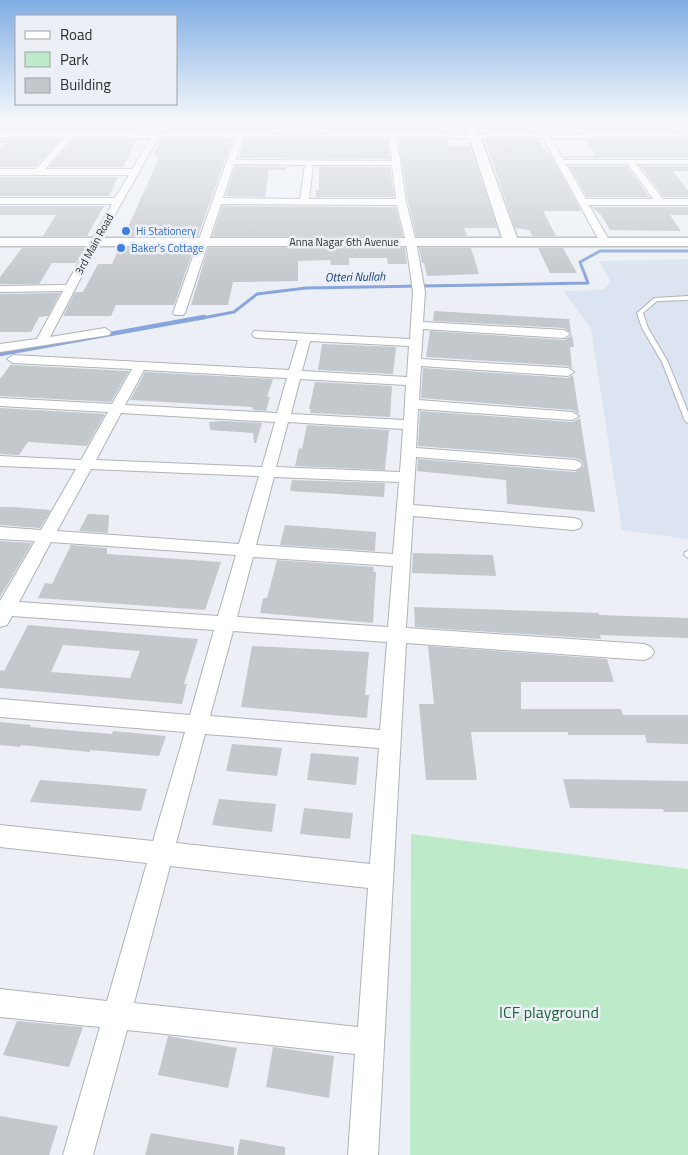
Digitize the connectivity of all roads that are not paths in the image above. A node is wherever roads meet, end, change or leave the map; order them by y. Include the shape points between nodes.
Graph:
1 (134, 174) edge
2 (227, 174) edge
3 (307, 174) edge
4 (397, 174) edge
5 (488, 174) edge
6 (568, 174) edge
7 (639, 174) edge
8 (0, 201) edge
9 (119, 201) junction
10 (218, 201) junction
11 (304, 201) junction
12 (401, 202) junction
13 (584, 202) junction
14 (660, 202) junction
15 (688, 202) edge
16 (95, 241) junction
17 (204, 241) junction
18 (0, 242) edge
19 (411, 242) junction
20 (512, 242) junction
21 (605, 242) junction
22 (688, 242) edge
23 (70, 288) junction
24 (0, 289) edge
25 (688, 298) edge
26 (179, 313) dead end
27 (105, 332) dead end
28 (258, 334) dead end
29 (564, 334) dead end
30 (305, 337) junction
31 (41, 343) junction
32 (0, 348) edge
33 (416, 353) junction
34 (13, 359) dead end
35 (140, 366) junction
36 (568, 372) dead end
37 (295, 374) junction
38 (0, 402) edge
39 (412, 404) junction
40 (116, 408) junction
41 (572, 416) dead end
42 (282, 418) junction
43 (688, 421) edge
44 (411, 425) junction
45 (409, 452) junction
46 (0, 461) edge
47 (84, 465) junction
48 (575, 465) dead end
49 (268, 470) junction
50 (407, 477) junction
51 (405, 510) junction
52 (574, 524) dead end
53 (0, 533) edge
54 (46, 536) junction
55 (246, 550) junction
56 (402, 561) junction
57 (2, 612) edge
58 (225, 623) junction
59 (397, 635) junction
60 (644, 652) dead end
61 (0, 708) edge
62 (197, 724) junction
63 (390, 740) junction
64 (0, 836) edge
65 (162, 853) junction
66 (381, 877) junction
67 (0, 1003) edge
68 (117, 1015) junction
69 (370, 1042) junction
70 (78, 1155) edge
71 (363, 1155) edge

1 - 9 street, 3rd Main Road
2 - 10 street
3 - 11 street
4 - 12 street
5 - 20 street
6 - 13 street
7 - 14 street
8 - 9 street
9 - 16 street, 3rd Main Road
10 - 11 street
10 - 17 street
11 - 12 street
12 - 19 street
13 - 14 street
13 - 21 street
14 - 15 street
16 - 17 street, Anna Nagar 6th Avenue
16 - 18 street, Anna Nagar 6th Avenue
16 - 23 street, 3rd Main Road
17 - 19 street, Anna Nagar 6th Avenue
17 - 26 street
19 - 20 street, Anna Nagar 6th Avenue
19 - 33 street via 418,287
20 - 21 street, Anna Nagar 6th Avenue
21 - 22 street, Anna Nagar 6th Avenue
23 - 24 street
23 - 31 street, 3rd Main Road
25 - 43 lane via 656,299 640,313 645,328 666,362
27 - 31 street
28 - 30 street
29 - 33 street
30 - 33 street
30 - 37 street
31 - 32 street
33 - 36 street
33 - 37 street
33 - 39 street
34 - 35 street
35 - 37 street
35 - 40 street
37 - 42 street
38 - 40 street
39 - 41 street
39 - 44 street
40 - 42 street
40 - 47 street
42 - 44 street
42 - 49 street
44 - 45 street
45 - 48 street
45 - 50 street
46 - 47 street
47 - 49 street
47 - 54 street
49 - 50 street
49 - 55 street
50 - 51 street
51 - 52 street
51 - 56 street
53 - 54 street
54 - 55 street
54 - 57 street
55 - 56 street
55 - 58 street
56 - 59 street
57 - 58 street
58 - 59 street
58 - 62 street
59 - 60 street
59 - 63 street
61 - 62 street
62 - 63 street
62 - 65 street
63 - 66 street
64 - 65 street
65 - 66 street
65 - 68 street
66 - 69 street
67 - 68 street
68 - 69 street
68 - 70 street
69 - 71 street

